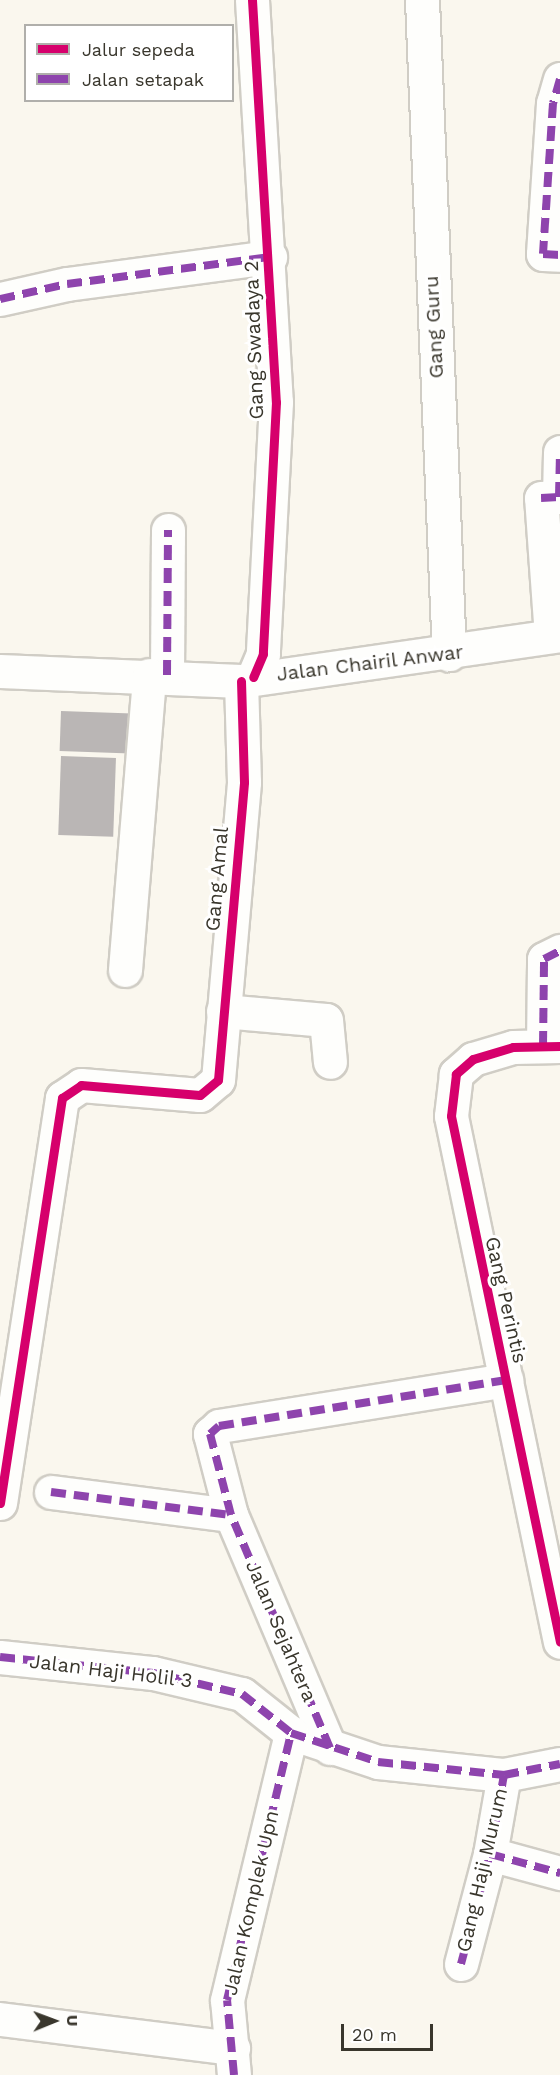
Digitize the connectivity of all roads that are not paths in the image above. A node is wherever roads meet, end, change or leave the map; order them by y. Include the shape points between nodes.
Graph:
1 (252, 0) edge
2 (422, 0) edge
3 (560, 78) edge
4 (560, 255) edge
5 (270, 257) junction
6 (0, 299) edge
7 (560, 452) edge
8 (168, 530) dead end
9 (555, 636) edge
10 (449, 654) junction
11 (0, 671) edge
12 (158, 675) junction
13 (247, 679) junction
14 (560, 951) edge
15 (125, 970) dead end
16 (223, 1011) junction
17 (551, 1046) edge
18 (330, 1062) dead end
19 (506, 1380) junction
20 (51, 1492) dead end
21 (0, 1503) edge
22 (231, 1515) junction
23 (560, 1642) edge
24 (0, 1657) edge
25 (291, 1733) junction
26 (330, 1748) junction
27 (560, 1764) edge
28 (504, 1775) junction
29 (490, 1854) junction
30 (560, 1873) edge
31 (461, 1964) dead end
32 (0, 2019) edge
33 (233, 2062) edge

1 - 5 street, Gang Swadaya 2
2 - 10 street, Gang Guru
3 - 4 street via 553,103 543,254
5 - 6 street via 67,284
5 - 13 street, Gang Swadaya 2 via 276,402 263,654
7 - 9 street via 558,497 541,498
8 - 12 street
9 - 10 street, Jalan Chairil Anwar
10 - 13 street, Jalan Chairil Anwar
11 - 12 street, Jalan Chairil Anwar
12 - 13 street, Jalan Chairil Anwar
12 - 15 street
13 - 16 street, Gang Amal via 244,782
14 - 17 street via 544,959
16 - 18 street via 326,1020
16 - 21 street, Gang Amal via 218,1080 200,1095 81,1085 62,1098
17 - 19 street, Gang Perintis via 487,1052 456,1074 452,1088 460,1181
19 - 22 street, Jalan Sejahtera via 219,1425 210,1440
19 - 23 street, Gang Perintis
20 - 22 street
22 - 26 street, Jalan Sejahtera
24 - 25 street, Jalan Haji Holil 3 via 192,1680 242,1694
25 - 26 street, Jalan Haji Holil 3
25 - 33 street, Jalan Komplek Upn via 227,2000
26 - 28 street, Jalan Haji Holil 3 via 378,1762
27 - 28 street, Jalan Haji Holil 3
28 - 29 street, Gang Haji Murum
29 - 30 street
29 - 31 street, Gang Haji Murum
32 - 33 street

